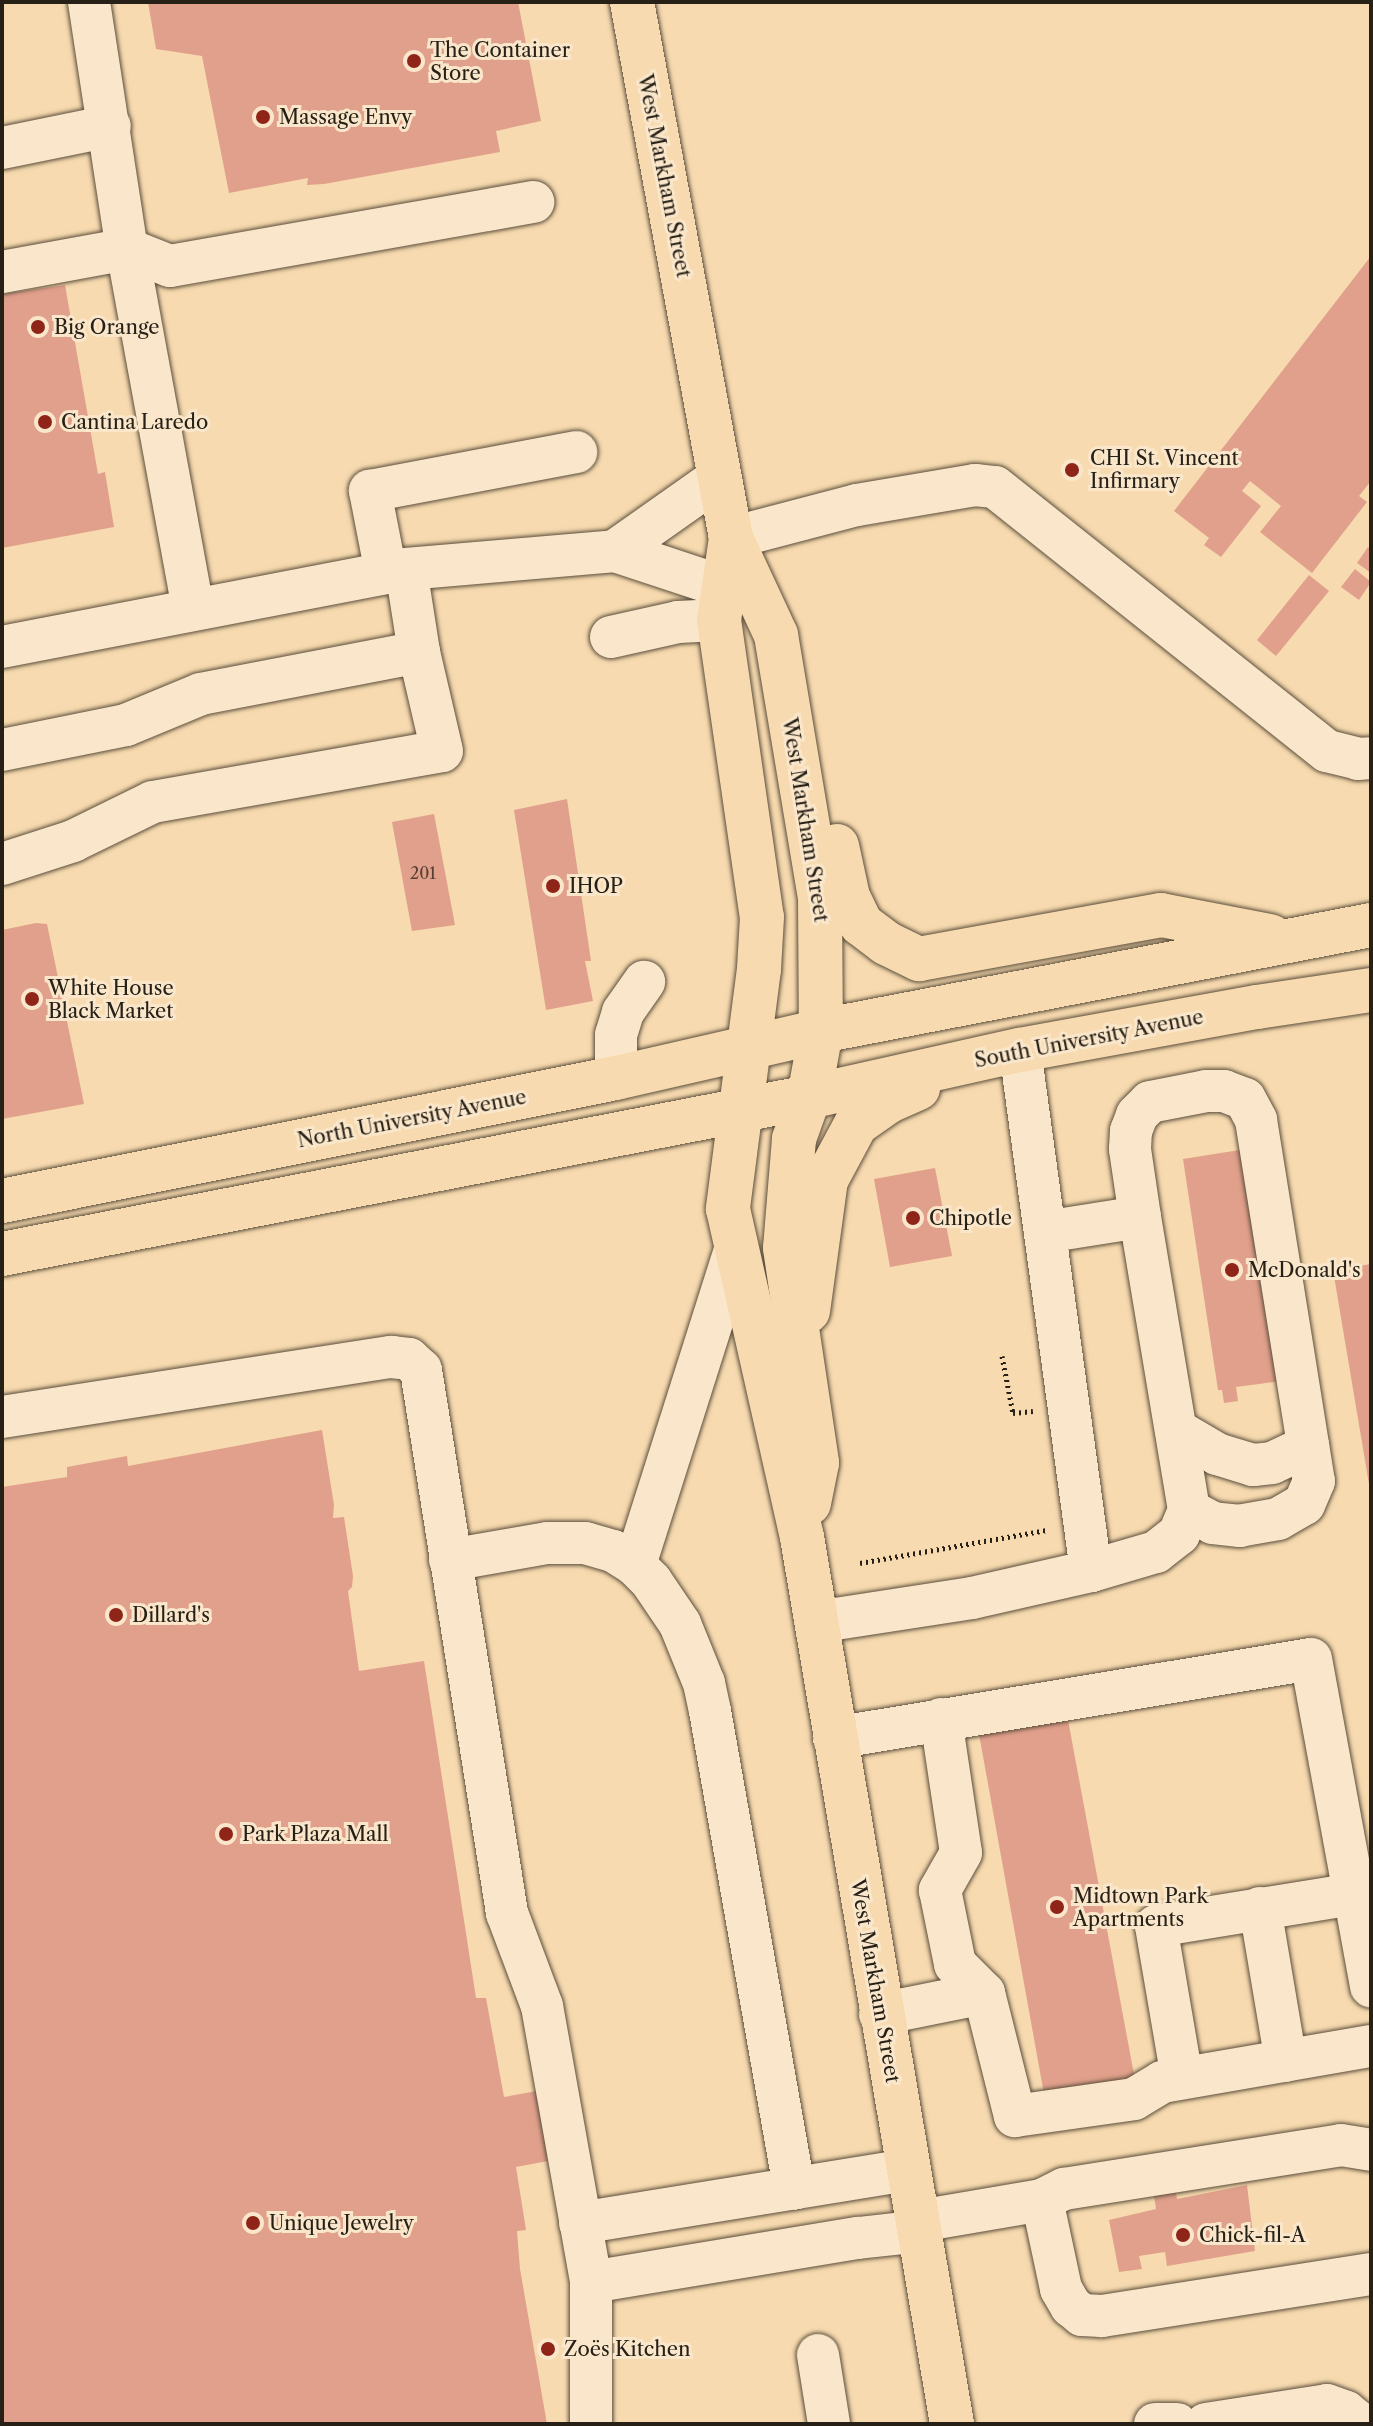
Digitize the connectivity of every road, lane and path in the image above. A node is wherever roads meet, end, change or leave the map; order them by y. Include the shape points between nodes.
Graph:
1 (89, 2) edge
2 (632, 2) edge
3 (110, 126) junction
4 (2, 148) edge
5 (533, 202) dead end
6 (127, 249) junction
7 (2, 272) edge
8 (576, 452) dead end
9 (720, 477) junction
10 (731, 538) junction
11 (615, 551) junction
12 (396, 571) junction
13 (721, 604) junction
14 (193, 609) junction
15 (776, 635) junction
16 (611, 637) dead end
17 (2, 647) edge
18 (419, 652) junction
19 (2, 750) edge
20 (1371, 758) edge
21 (2, 864) edge
22 (1371, 925) edge
23 (1292, 941) junction
24 (644, 982) dead end
25 (1371, 990) edge
26 (821, 1031) junction
27 (750, 1049) junction
28 (1003, 1054) junction
29 (616, 1078) junction
30 (809, 1097) junction
31 (741, 1111) junction
32 (2, 1201) edge
33 (1140, 1217) junction
34 (1045, 1232) junction
35 (735, 1249) junction
36 (2, 1254) edge
37 (1002, 1356) dead end
38 (801, 1358) junction
39 (1038, 1411) dead end
40 (2, 1417) edge
41 (1176, 1430) junction
42 (1308, 1446) junction
43 (1189, 1510) junction
44 (1056, 1529) dead end
45 (802, 1537) junction
46 (450, 1560) junction
47 (860, 1563) dead end
48 (635, 1565) junction
49 (1091, 1571) junction
50 (816, 1622) junction
51 (941, 1719) junction
52 (834, 1738) junction
53 (1354, 1894) junction
54 (1260, 1908) junction
55 (1371, 1987) edge
56 (984, 1993) junction
57 (880, 2014) junction
58 (1371, 2046) edge
59 (1286, 2061) junction
60 (1182, 2078) junction
61 (1371, 2150) edge
62 (909, 2170) junction
63 (794, 2189) junction
64 (1043, 2214) junction
65 (580, 2223) junction
66 (921, 2233) junction
67 (1371, 2274) edge
68 (591, 2282) junction
69 (818, 2355) dead end
70 (591, 2424) edge
71 (829, 2424) edge
72 (952, 2424) edge
73 (1206, 2424) edge
74 (1361, 2424) edge

1 - 3 lane
2 - 9 main road, West Markham Street
3 - 4 lane
3 - 6 lane
5 - 6 lane via 170,266
6 - 7 lane
6 - 14 lane
8 - 12 lane via 370,491
9 - 10 main road, West Markham Street
9 - 11 lane
10 - 13 main road, West Markham Street
10 - 15 main road, West Markham Street
10 - 20 lane via 857,505 975,485 995,487 1327,751
11 - 12 lane
11 - 13 lane
12 - 14 lane
12 - 18 lane
13 - 16 lane via 678,622
13 - 27 main road, West Markham Street via 762,917
14 - 17 lane
15 - 23 main road via 806,695 848,897 861,924 886,943 919,959 1161,915
15 - 26 main road, West Markham Street via 820,898
18 - 19 lane via 201,694 126,725
18 - 21 lane via 442,751 153,802 73,841
22 - 23 main road
23 - 26 main road
24 - 29 lane via 623,1012 616,1035
25 - 28 main road, South University Avenue
26 - 27 main road, North University Avenue
26 - 30 main road, West Markham Street
27 - 29 main road, North University Avenue
27 - 31 main road, West Markham Street
28 - 30 main road, South University Avenue
28 - 34 lane
28 - 38 main road via 887,1102 856,1124 826,1180
29 - 32 main road, North University Avenue
30 - 31 main road
30 - 38 main road, West Markham Street via 794,1139 786,1208 785,1248
31 - 35 main road, West Markham Street via 728,1209
31 - 36 main road
33 - 34 lane
33 - 41 lane
33 - 42 lane via 1130,1149 1137,1115 1150,1102 1206,1091 1245,1099 1256,1120
34 - 49 lane
35 - 45 main road, West Markham Street
35 - 48 lane
37 - 39 path via 1013,1413
38 - 45 main road, West Markham Street via 817,1463
40 - 46 lane via 391,1357 409,1359 421,1370
41 - 42 lane via 1217,1454 1253,1465 1272,1463
41 - 43 lane
42 - 43 lane via 1314,1481 1304,1504 1278,1519 1240,1526 1213,1523
43 - 49 lane via 1168,1545
44 - 47 path
45 - 50 main road, West Markham Street
46 - 48 lane via 547,1543 585,1543
46 - 65 lane via 507,1913 542,2006
48 - 63 lane via 680,1624 704,1683
49 - 50 lane via 972,1598
50 - 52 main road, West Markham Street
51 - 52 lane
51 - 53 lane via 1311,1659
51 - 56 lane via 961,1853 940,1890 955,1964
52 - 57 main road, West Markham Street
53 - 54 lane
53 - 55 lane
54 - 59 lane
54 - 60 lane via 1156,1926
56 - 57 lane
56 - 60 lane via 1015,2116 1134,2099 1162,2082
57 - 62 main road, West Markham Street
58 - 59 lane
59 - 60 lane
61 - 64 lane via 1341,2145 1064,2189
62 - 63 lane
62 - 66 main road, West Markham Street
63 - 65 lane
64 - 66 lane
64 - 67 lane via 1061,2289 1082,2315
65 - 68 lane
66 - 68 lane via 858,2238
66 - 72 main road, West Markham Street
68 - 70 lane
69 - 71 lane
73 - 74 lane via 1327,2405

